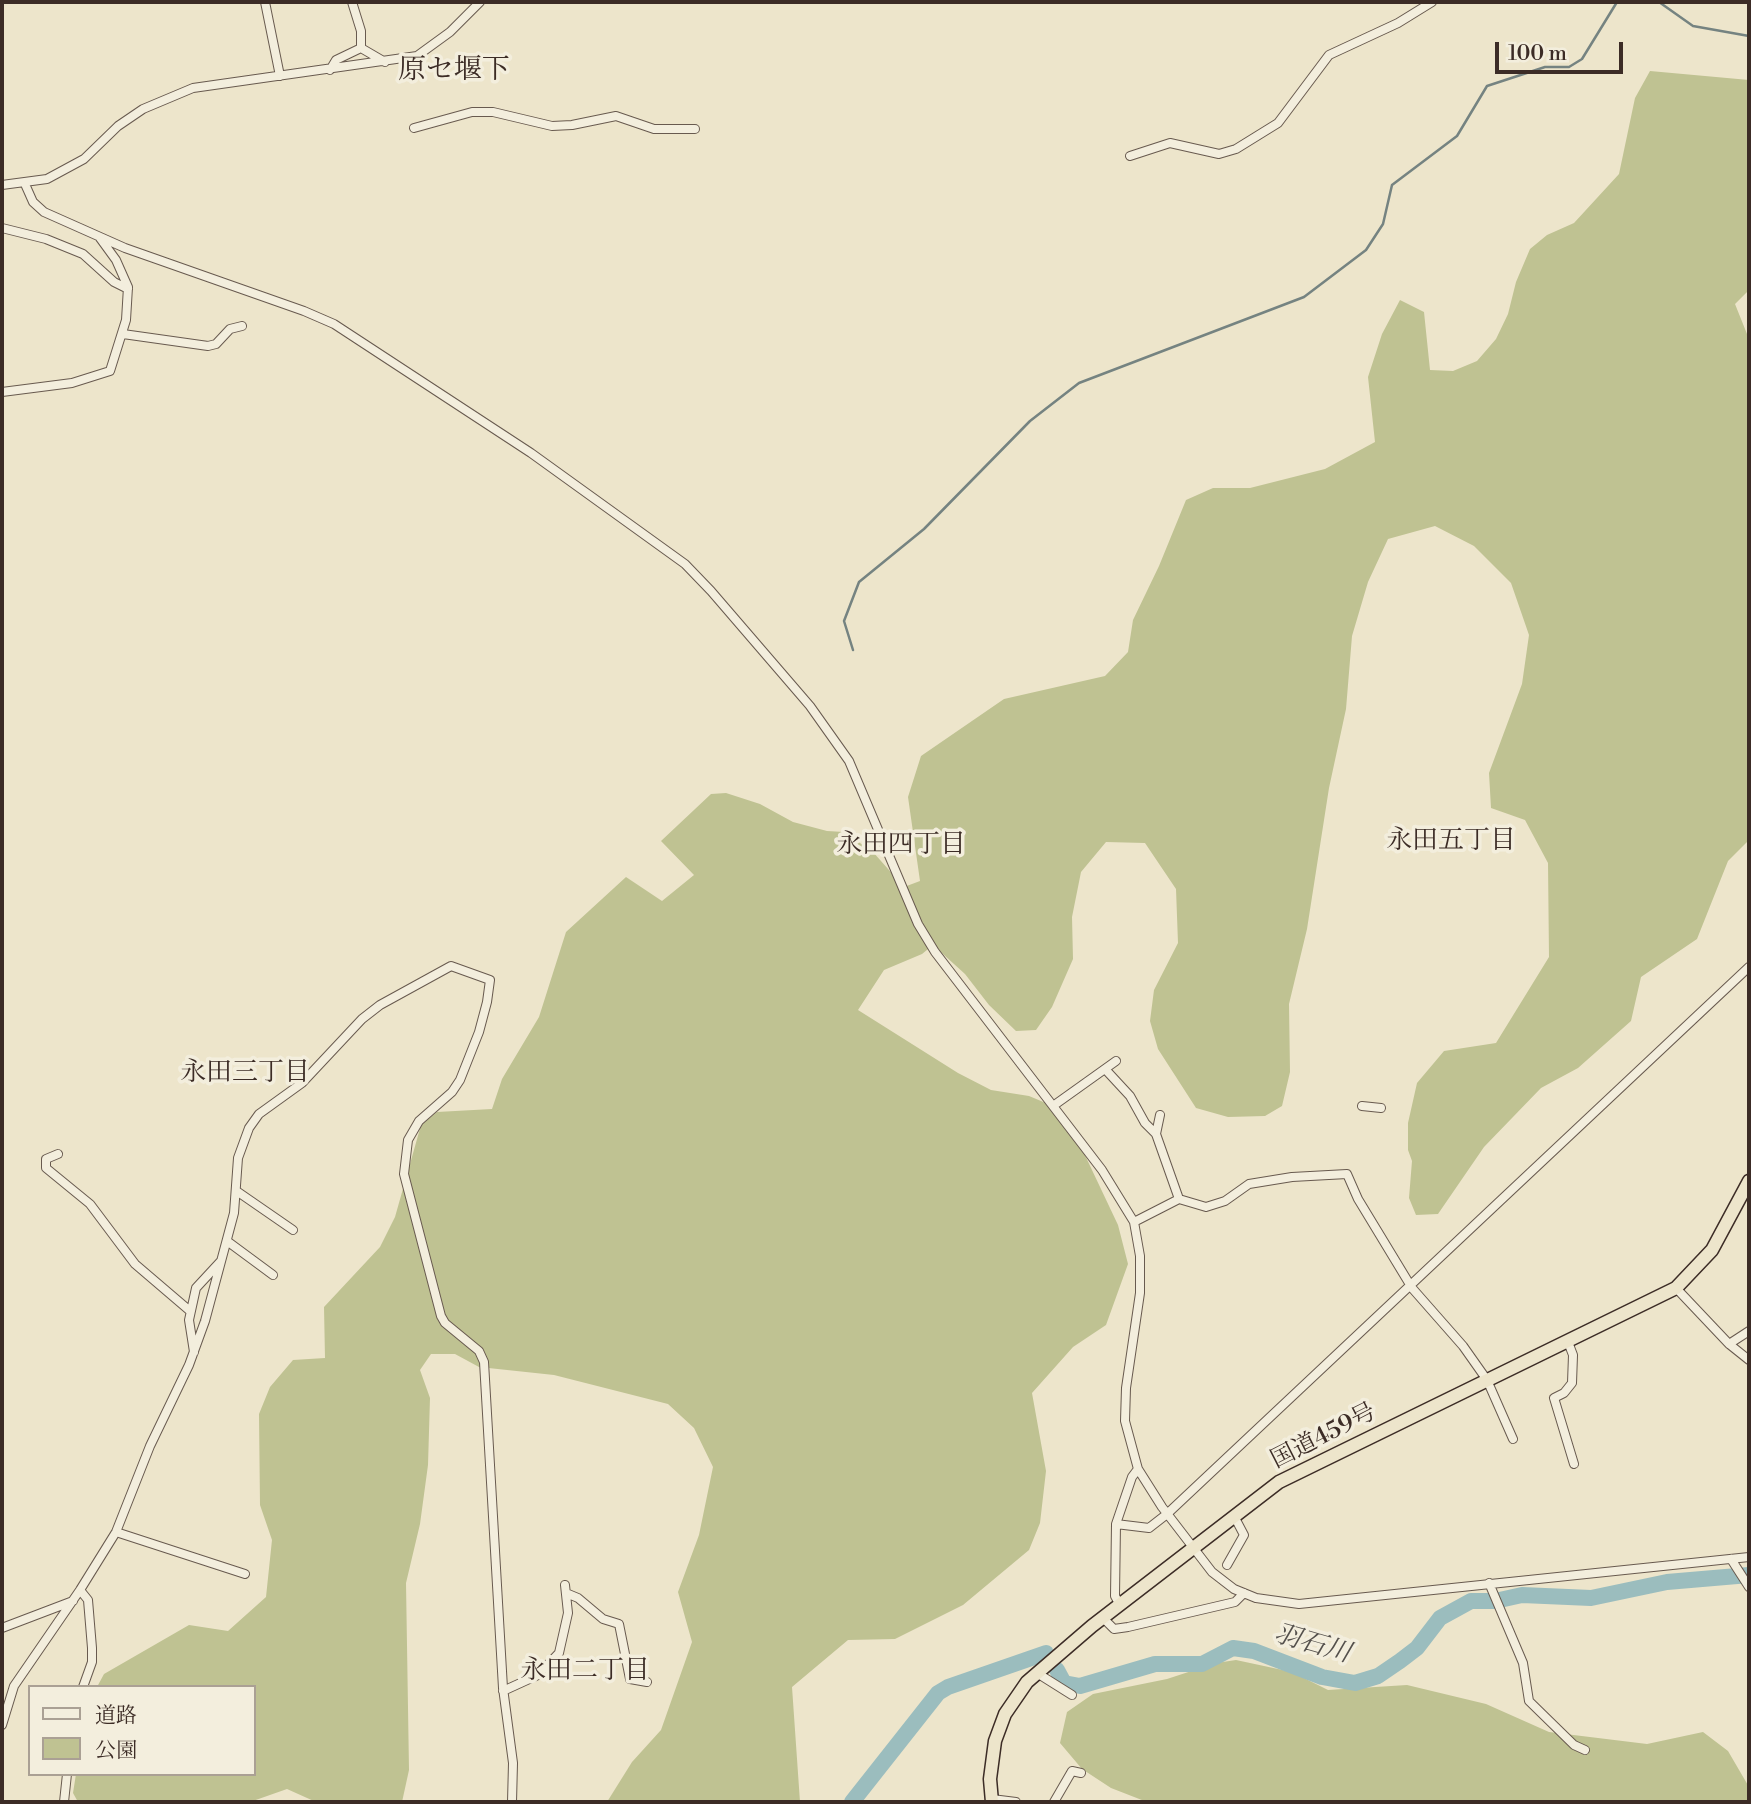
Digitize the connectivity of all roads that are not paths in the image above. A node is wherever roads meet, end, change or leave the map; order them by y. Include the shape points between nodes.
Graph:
1 (265, 2) edge
2 (352, 2) edge
3 (480, 2) edge
4 (1432, 2) edge
5 (361, 48) junction
6 (385, 62) junction
7 (330, 70) junction
8 (281, 76) junction
9 (414, 128) dead end
10 (695, 129) dead end
11 (1130, 156) dead end
12 (24, 184) junction
13 (2, 185) edge
14 (2, 228) edge
15 (99, 236) junction
16 (128, 289) junction
17 (242, 327) dead end
18 (123, 334) junction
19 (2, 392) edge
20 (1749, 967) edge
21 (1116, 1061) dead end
22 (1105, 1069) junction
23 (1053, 1106) junction
24 (1362, 1106) dead end
25 (1381, 1108) dead end
26 (1160, 1115) dead end
27 (1156, 1134) junction
28 (58, 1154) dead end
29 (1749, 1181) edge
30 (238, 1192) junction
31 (1179, 1199) junction
32 (1134, 1222) junction
33 (293, 1230) dead end
34 (227, 1241) junction
35 (222, 1261) junction
36 (273, 1275) dead end
37 (1410, 1285) junction
38 (1676, 1288) junction
39 (190, 1311) junction
40 (1749, 1331) edge
41 (1568, 1342) junction
42 (1729, 1344) junction
43 (194, 1352) junction
44 (1749, 1360) edge
45 (1487, 1380) junction
46 (1513, 1439) dead end
47 (1574, 1464) dead end
48 (1138, 1469) junction
49 (1167, 1514) junction
50 (1234, 1516) junction
51 (1116, 1524) junction
52 (116, 1532) junction
53 (1193, 1550) junction
54 (1749, 1557) edge
55 (1731, 1559) junction
56 (1227, 1564) dead end
57 (245, 1574) dead end
58 (1743, 1580) edge
59 (1489, 1583) junction
60 (80, 1590) junction
61 (1244, 1593) junction
62 (73, 1601) junction
63 (1120, 1605) junction
64 (1103, 1618) junction
65 (2, 1628) edge
66 (1037, 1673) junction
67 (647, 1682) dead end
68 (84, 1685) edge
69 (503, 1691) junction
70 (1072, 1695) dead end
71 (2, 1719) edge
72 (1585, 1750) dead end
73 (1081, 1773) dead end
74 (67, 1776) edge
75 (992, 1800) edge
76 (64, 1802) edge
77 (512, 1802) edge
78 (1016, 1802) edge
79 (1054, 1802) edge

1 - 8 street
2 - 5 street
3 - 6 street via 428,50
4 - 11 street via 1329,55 1278,122 1236,149 1219,154 1170,143
5 - 6 street
5 - 7 street via 336,60
6 - 7 street
7 - 8 street
8 - 12 street via 193,88 166,97 118,126 84,159 47,179
9 - 10 street via 455,114 482,112 552,126 616,116 654,129
12 - 13 street
12 - 15 street via 44,212
14 - 16 street via 83,254
15 - 16 street
15 - 23 street via 334,324 531,453 685,564 810,706 849,761 918,924 958,986
16 - 18 street
17 - 18 street via 230,329 208,346
18 - 19 street via 114,365 104,375
20 - 37 street
21 - 22 street
22 - 23 street
22 - 27 street
23 - 32 street via 1102,1170
24 - 25 street
26 - 27 street
27 - 31 street
28 - 39 street via 46,1159 46,1168 90,1204 135,1264
29 - 38 highway, 国道459号 via 1712,1250
30 - 33 street
30 - 34 street
30 - 69 street via 238,1158 248,1128 259,1114 302,1083 362,1019 451,966 490,980 479,1032 460,1080 414,1128 403,1162 441,1316 479,1351 484,1362
31 - 32 street
31 - 37 street via 1206,1207 1225,1201 1249,1184 1343,1172
32 - 48 street via 1140,1293 1125,1421
34 - 35 street
34 - 36 street
35 - 39 street via 200,1281
35 - 43 street
37 - 45 street
37 - 49 street
38 - 41 highway, 国道459号
38 - 42 street
39 - 43 street
40 - 42 street
41 - 45 highway, 国道459号
41 - 47 street via 1573,1355 1572,1383 1554,1398
42 - 44 street
43 - 52 street
45 - 46 street
45 - 50 highway, 国道459号 via 1279,1482
48 - 49 street
48 - 51 street
49 - 51 street via 1149,1528
49 - 53 street
50 - 53 highway, 国道459号
50 - 56 street via 1244,1535
51 - 63 street via 1115,1596
52 - 57 street
52 - 60 street
53 - 61 street via 1212,1572
53 - 63 highway, 国道459号
54 - 55 street
55 - 58 street
55 - 59 street
59 - 61 street via 1298,1604
59 - 72 street via 1523,1663 1526,1692 1534,1708
60 - 62 street
60 - 68 street via 88,1600 92,1648
61 - 64 street via 1235,1602 1128,1627 1114,1629
62 - 65 street
62 - 71 street via 14,1686
63 - 64 highway, 国道459号
64 - 66 highway, 国道459号
66 - 70 street
66 - 75 highway, 国道459号 via 999,1729 990,1779
67 - 69 street via 630,1679 619,1624 603,1619 565,1589 568,1613 555,1660 538,1675
69 - 77 street via 513,1763
73 - 79 street via 1072,1771
74 - 76 street
75 - 78 street

